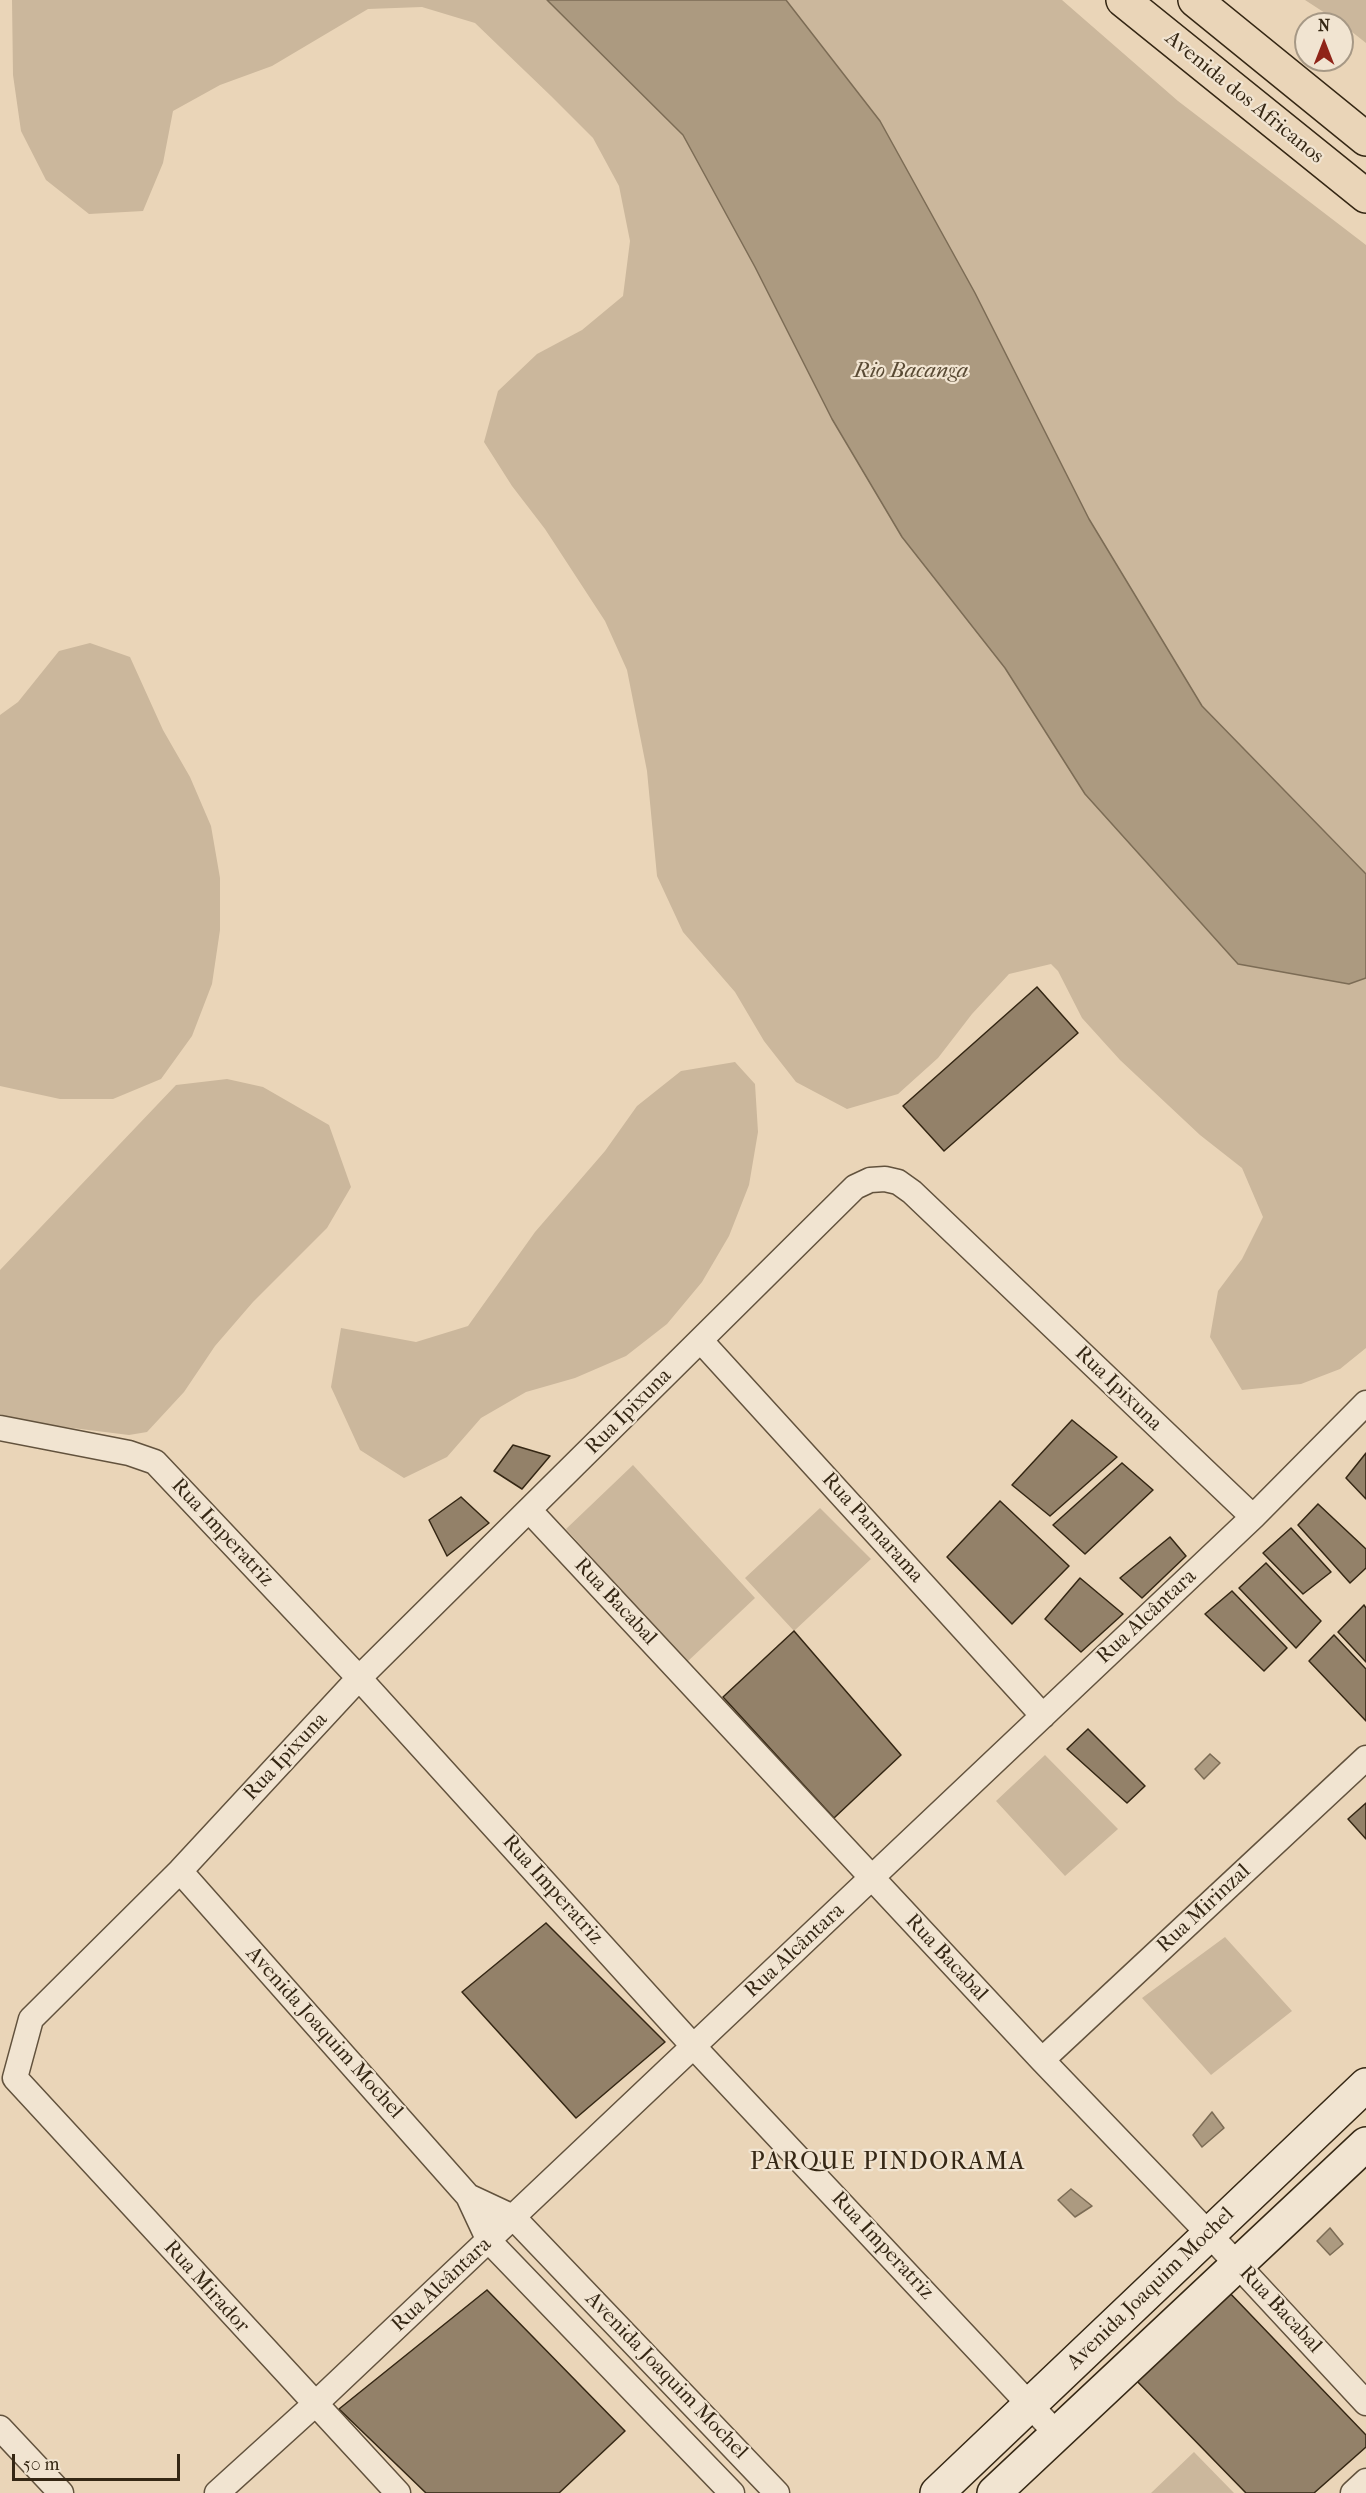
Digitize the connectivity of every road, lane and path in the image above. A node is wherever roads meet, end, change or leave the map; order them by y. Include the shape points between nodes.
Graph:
1 (1123, 0) edge
2 (1195, 0) edge
3 (1366, 139) edge
4 (1366, 196) edge
5 (701, 1341) junction
6 (1366, 1403) edge
7 (0, 1428) edge
8 (529, 1510) junction
9 (1253, 1517) junction
10 (359, 1678) junction
11 (1043, 1716) junction
12 (1366, 1758) edge
13 (180, 1871) junction
14 (872, 1878) junction
15 (694, 2047) junction
16 (1042, 2060) junction
17 (15, 2078) joint
18 (1366, 2085) edge
19 (1366, 2144) edge
20 (468, 2196) junction
21 (513, 2217) junction
22 (1208, 2233) junction
23 (489, 2241) junction
24 (1238, 2265) junction
25 (1366, 2403) edge
26 (314, 2405) junction
27 (1032, 2405) junction
28 (0, 2428) edge
29 (1057, 2434) junction
30 (1366, 2481) edge
31 (61, 2493) edge
32 (218, 2493) edge
33 (398, 2493) edge
34 (732, 2493) edge
35 (777, 2493) edge
36 (937, 2493) edge
37 (994, 2493) edge
38 (1353, 2493) edge

1 - 4 main road, Avenida dos Africanos
2 - 3 main road
5 - 8 street, Rua Ipixuna
5 - 9 street, Rua Ipixuna via 855,1187 870,1180 898,1182
5 - 11 street, Rua Parnarama
6 - 9 street, Rua Alcântara
7 - 10 street, Rua Imperatriz via 129,1453 156,1462
8 - 10 street, Rua Ipixuna
8 - 14 street, Rua Bacabal
9 - 11 street, Rua Alcântara
10 - 13 street, Rua Ipixuna
10 - 15 street, Rua Imperatriz
11 - 14 street, Rua Alcântara
12 - 16 street, Rua Mirinzal
13 - 17 street, Rua Ipixuna via 31,2019
13 - 20 street, Avenida Joaquim Mochel
14 - 15 street, Rua Alcântara
14 - 16 street, Rua Bacabal
15 - 21 street, Rua Alcântara
15 - 27 street, Rua Imperatriz
16 - 22 street, Rua Bacabal
17 - 26 street, Rua Mirador
18 - 22 street, Avenida Joaquim Mochel
19 - 24 street, Avenida Joaquim Mochel
20 - 21 street, Avenida Joaquim Mochel
20 - 23 street, Avenida Joaquim Mochel
21 - 23 street, Rua Alcântara
21 - 35 street, Avenida Joaquim Mochel
22 - 24 street, Rua Bacabal
22 - 27 street, Avenida Joaquim Mochel
23 - 26 street, Rua Alcântara
23 - 34 street, Avenida Joaquim Mochel
24 - 25 street, Rua Bacabal
24 - 29 street, Avenida Joaquim Mochel
26 - 32 street, Rua Alcântara
26 - 33 street, Rua Mirador
27 - 29 street, Rua Imperatriz
27 - 36 street, Avenida Joaquim Mochel
28 - 31 street
29 - 37 street, Avenida Joaquim Mochel
30 - 38 street

